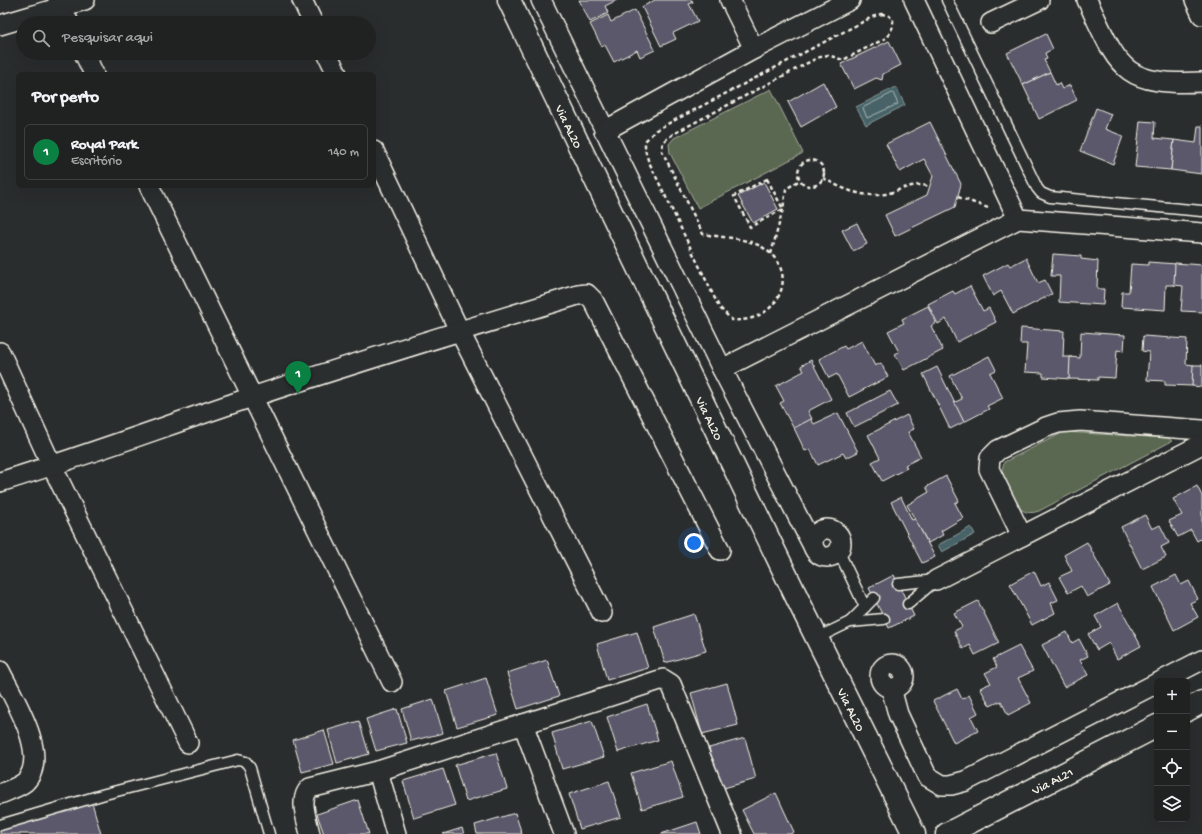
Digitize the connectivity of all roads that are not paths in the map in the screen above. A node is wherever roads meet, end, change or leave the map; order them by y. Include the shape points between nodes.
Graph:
1 (85, 0) edge
2 (302, 0) edge
3 (508, 0) edge
4 (541, 0) edge
5 (730, 0) edge
6 (850, 0) edge
7 (914, 0) edge
8 (947, 0) edge
9 (1039, 0) edge
10 (1087, 0) edge
11 (1195, 0) edge
12 (62, 10) edge
13 (1202, 15) edge
14 (37, 16) edge
15 (310, 16) edge
16 (16, 21) edge
17 (991, 23) dead end
18 (0, 25) edge
19 (754, 49) junction
20 (87, 60) edge
21 (330, 60) edge
22 (93, 72) edge
23 (336, 72) edge
24 (1202, 82) edge
25 (604, 131) junction
26 (376, 155) edge
27 (150, 188) edge
28 (1202, 211) edge
29 (1018, 219) junction
30 (1202, 233) edge
31 (459, 330) junction
32 (0, 352) edge
33 (722, 369) junction
34 (252, 397) junction
35 (1202, 430) edge
36 (1202, 444) edge
37 (52, 466) junction
38 (0, 482) edge
39 (800, 518) junction
40 (821, 530) junction
41 (1022, 536) junction
42 (814, 548) junction
43 (720, 550) dead end
44 (839, 552) junction
45 (936, 580) junction
46 (898, 584) dead end
47 (874, 598) dead end
48 (908, 604) dead end
49 (866, 607) junction
50 (602, 613) dead end
51 (884, 619) dead end
52 (850, 622) junction
53 (817, 638) junction
54 (1202, 660) edge
55 (0, 671) edge
56 (1167, 678) edge
57 (392, 682) dead end
58 (1154, 685) edge
59 (891, 688) dead end
60 (1202, 702) edge
61 (1190, 708) edge
62 (523, 724) junction
63 (1154, 728) edge
64 (188, 743) dead end
65 (378, 771) junction
66 (0, 794) edge
67 (0, 825) edge
68 (269, 834) edge
69 (310, 834) edge
70 (396, 834) edge
71 (564, 834) edge
72 (732, 834) edge
73 (914, 834) edge
74 (947, 834) edge

1 - 12 street
2 - 15 street
3 - 53 street, Via AL20
4 - 25 street
5 - 19 street
6 - 19 street
7 - 29 street
8 - 28 lane via 1041,193 1050,197
9 - 17 street
10 - 24 street via 1107,42 1125,68 1144,79 1159,82
11 - 13 street
12 - 14 street
16 - 18 street
19 - 25 street
20 - 22 street
21 - 23 street
25 - 33 street
26 - 31 street
27 - 34 street
29 - 30 street
29 - 33 street
31 - 34 street
31 - 43 street via 587,294 593,300
31 - 50 street
32 - 37 street
33 - 39 street
34 - 37 street
34 - 57 street
35 - 41 street via 1068,421 1046,427 998,450 990,458 989,469
36 - 41 street
37 - 38 street
37 - 64 street
39 - 40 street via 806,524
39 - 42 street
40 - 42 street via 813,540
40 - 44 street via 830,529 839,534 842,543
41 - 45 street
42 - 44 street via 820,556 825,557
44 - 49 lane
45 - 46 lane
45 - 48 lane
47 - 49 lane
49 - 52 lane
51 - 52 lane
52 - 53 lane
53 - 73 street, Via AL20
54 - 56 street
55 - 66 street via 32,738 34,754 31,773 24,783
58 - 59 street via 966,781 951,785 942,785 927,776 898,714
60 - 61 street
62 - 65 street
62 - 71 street
62 - 72 street via 663,679 671,684
63 - 74 street, Via AL21
65 - 69 street via 310,788 304,799
65 - 70 street
67 - 68 lane via 105,794 238,760 246,762 250,768

